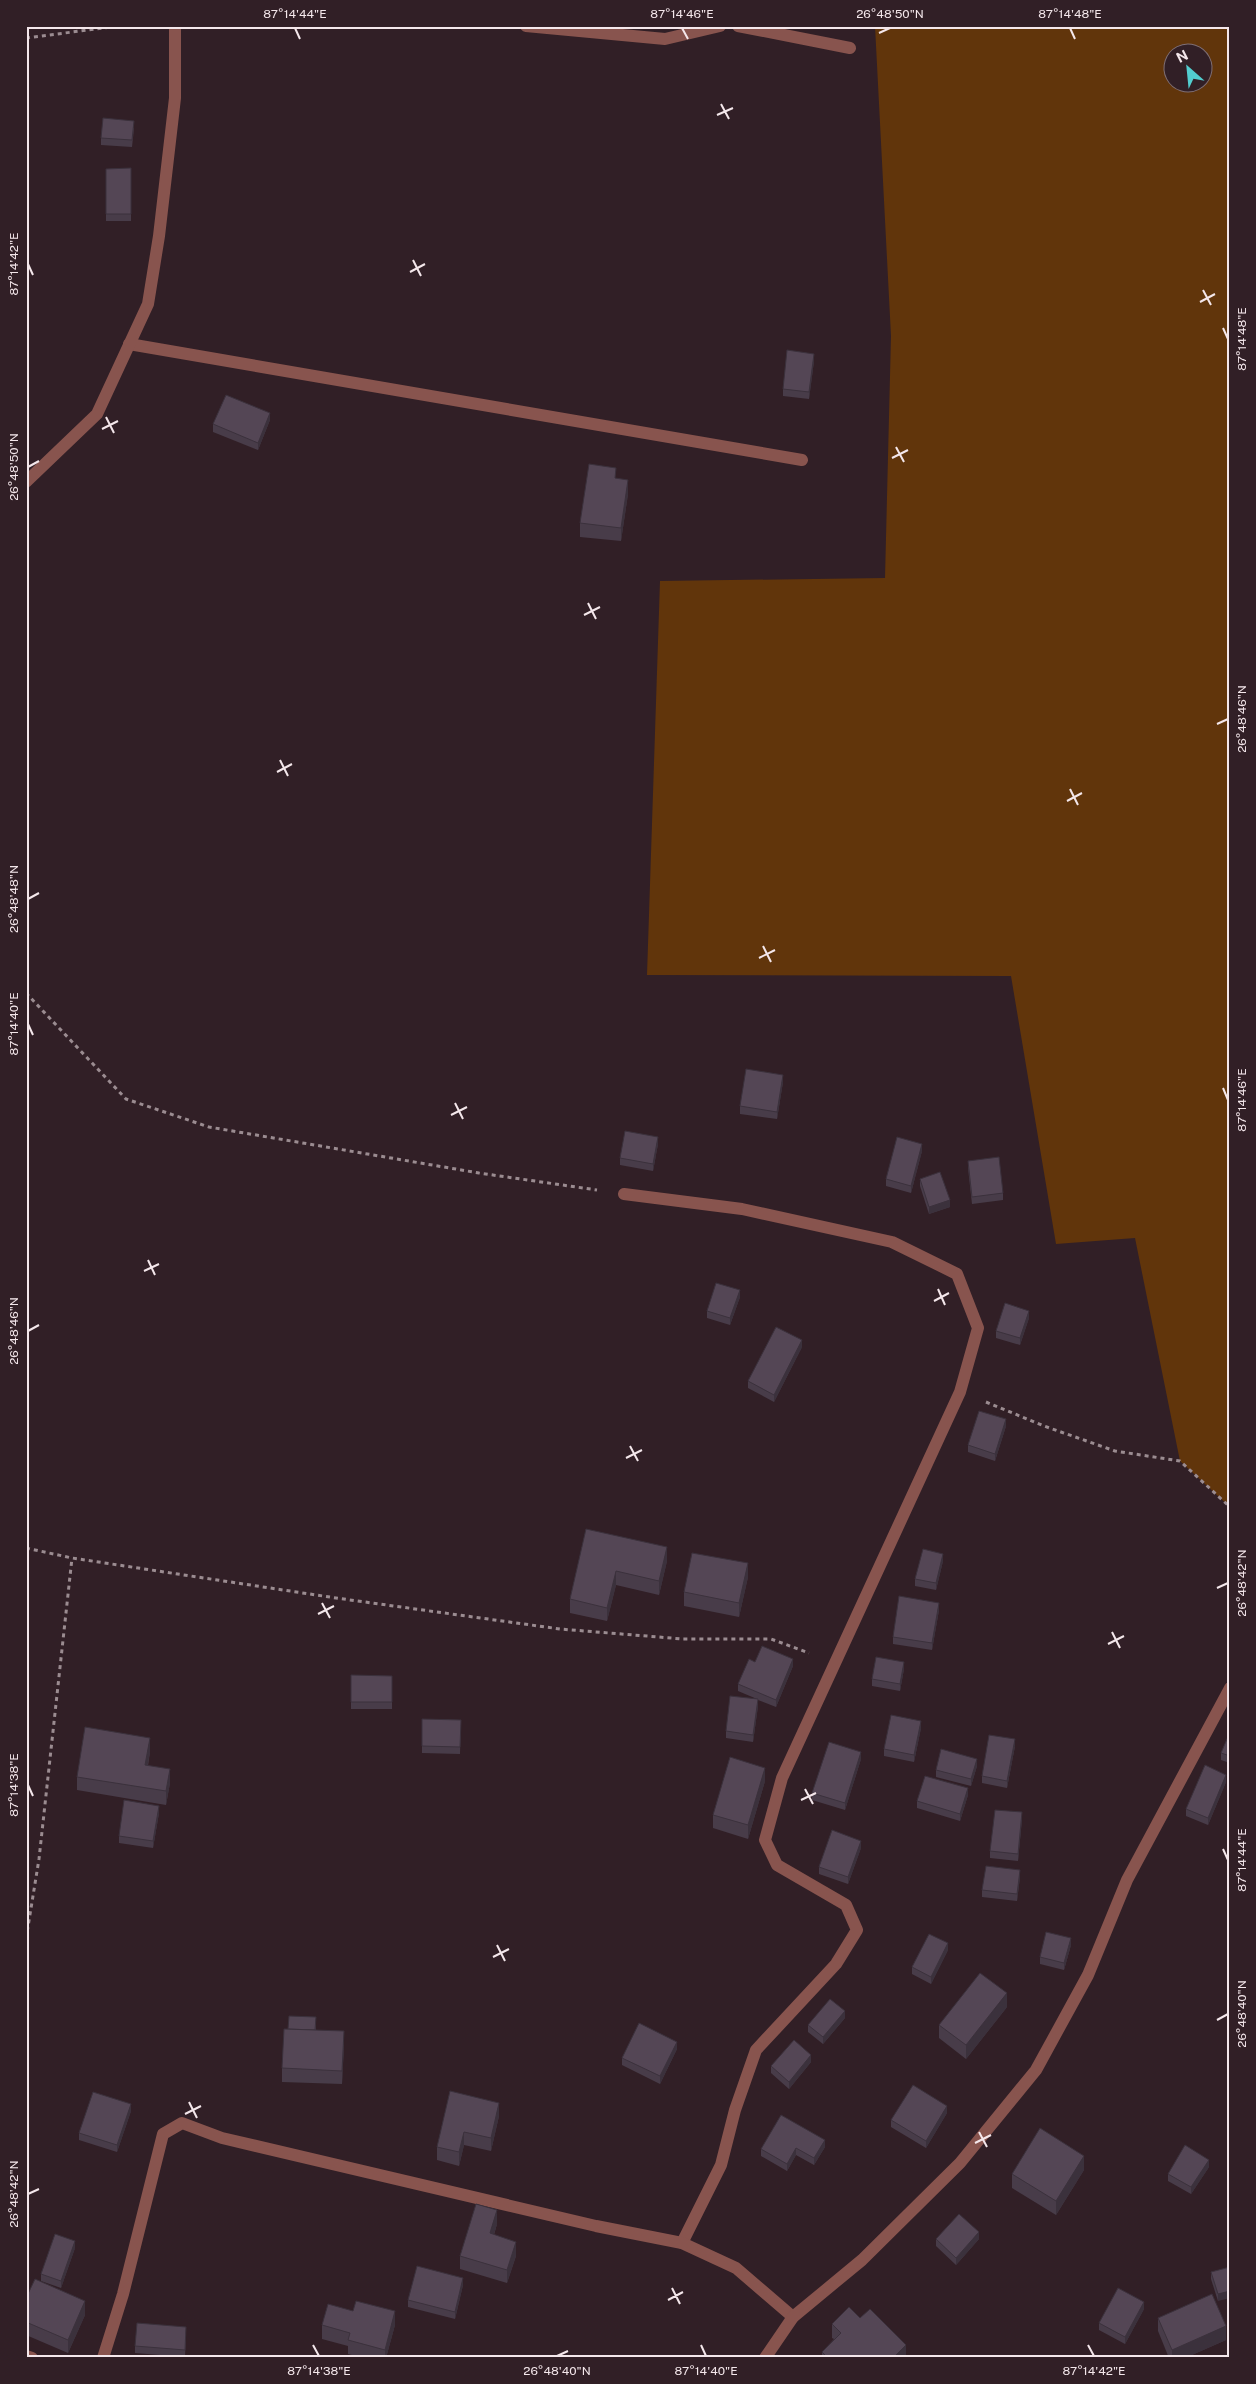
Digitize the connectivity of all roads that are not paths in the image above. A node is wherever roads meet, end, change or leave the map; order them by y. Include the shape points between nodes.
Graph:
1 (175, 26) edge
2 (526, 26) edge
3 (720, 26) edge
4 (738, 26) edge
5 (850, 48) dead end
6 (129, 344) junction
7 (802, 460) dead end
8 (26, 482) edge
9 (624, 1194) road end
10 (1230, 1688) edge
11 (682, 2243) junction
12 (793, 2317) junction
13 (26, 2356) edge
14 (32, 2358) edge
15 (103, 2358) edge
16 (765, 2358) edge

1 - 6 street via 175,98 158,236 148,304
2 - 3 street via 665,39
4 - 5 street
6 - 7 street
6 - 8 street via 97,414
9 - 11 street via 742,1209 892,1242 957,1274 978,1328 960,1392 782,1778 765,1840 777,1865 846,1906 857,1930 836,1964 756,2050 735,2110 721,2165
10 - 12 street via 1127,1880 1088,1975 1036,2070 960,2163 862,2260
11 - 12 street via 736,2268
11 - 15 street via 596,2226 222,2138 182,2123 163,2134 123,2294
12 - 16 street
13 - 14 street

